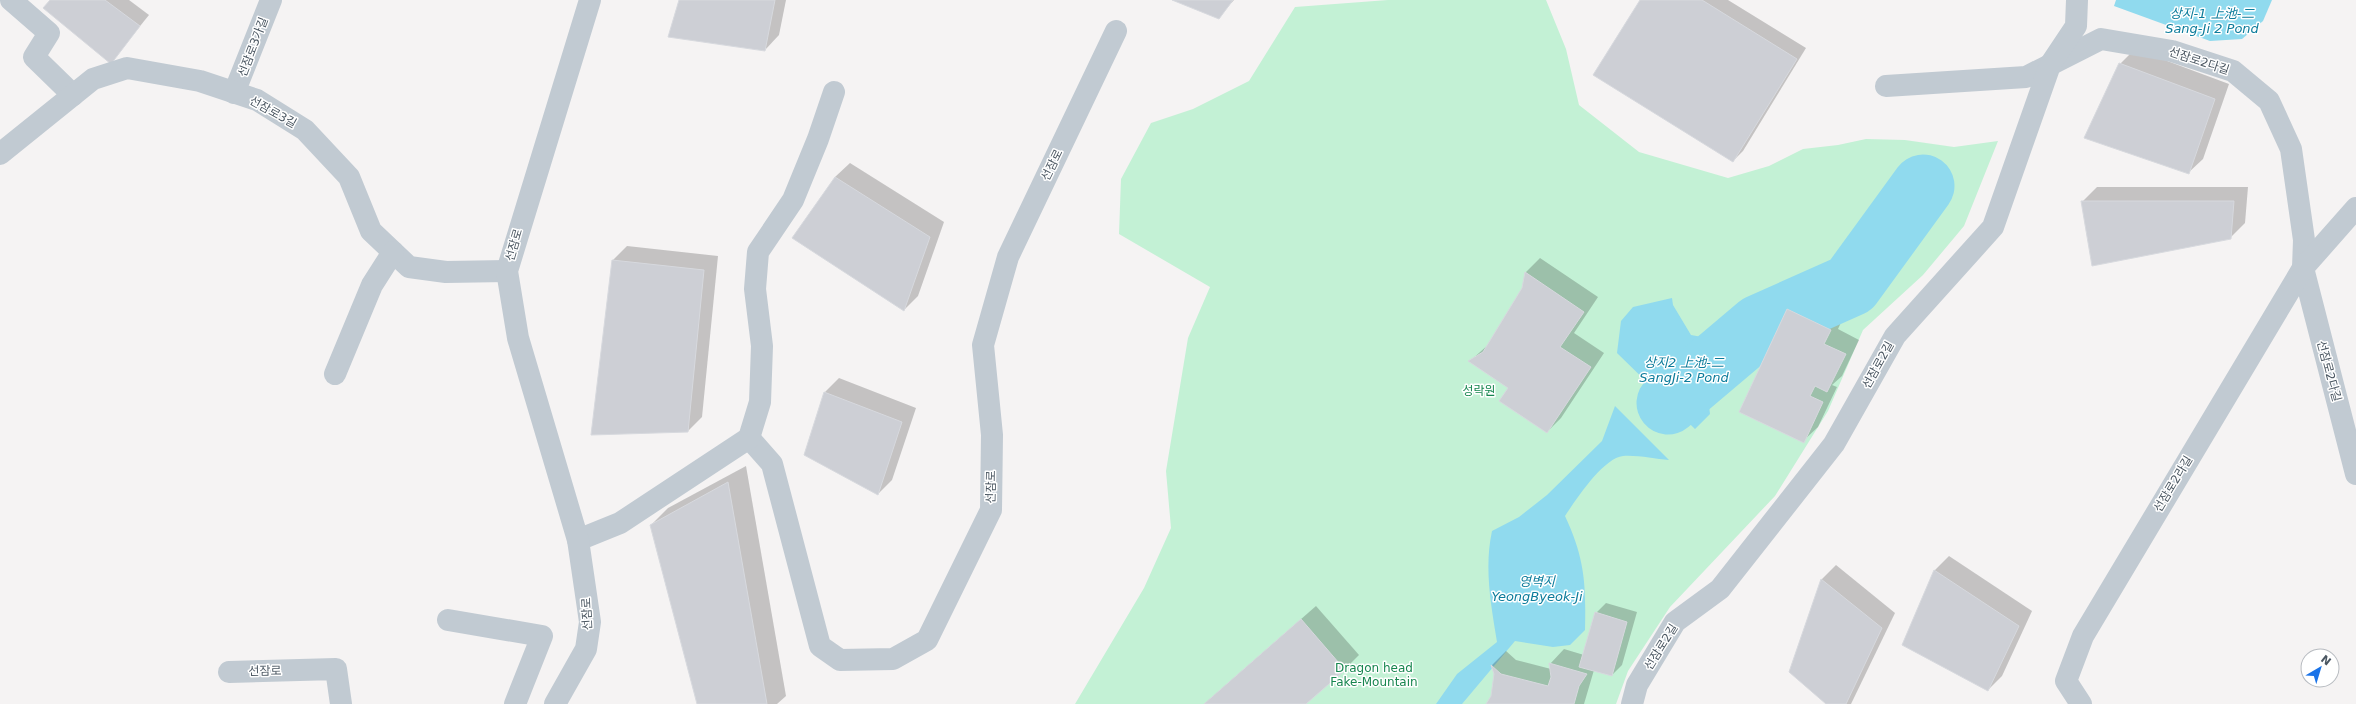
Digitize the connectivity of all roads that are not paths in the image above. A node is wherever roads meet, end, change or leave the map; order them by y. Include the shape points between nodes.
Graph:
1 (11, 0) edge
2 (271, 0) edge
3 (590, 0) edge
4 (2077, 0) edge
5 (1116, 31) dead end
6 (2050, 65) junction
7 (1886, 86) dead end
8 (834, 92) dead end
9 (234, 93) junction
10 (73, 95) junction
11 (0, 154) edge
12 (2356, 208) edge
13 (393, 252) junction
14 (2303, 268) junction
15 (507, 271) junction
16 (335, 374) dead end
17 (749, 438) junction
18 (2356, 474) edge
19 (578, 540) junction
20 (448, 620) dead end
21 (230, 672) dead end
22 (340, 704) edge
23 (515, 704) edge
24 (555, 704) edge
25 (1632, 704) edge
26 (2081, 704) edge

1 - 10 street via 49,33 34,57
2 - 9 street, 선잠로3가길
3 - 15 street, 선잠로
4 - 6 street, 선잠로2길 via 2076,26
5 - 17 street, 선잠로 via 1008,257 982,344 992,435 990,510 927,640 893,659 840,660 820,646 772,464
6 - 7 street, 선잠로2다길 via 2026,77
6 - 14 street, 선잠로2다길 via 2101,39 2172,51 2233,71 2269,100 2291,149 2304,240
6 - 25 street, 선잠로2길 via 1993,227 1894,336 1834,444 1725,583 1675,622 1637,685
8 - 17 street via 818,140 793,200 758,252 755,289 762,346 760,402
9 - 10 street, 선잠로3길 via 200,81 127,68 93,79
9 - 13 street, 선잠로3길 via 257,100 305,130 349,177 371,231
10 - 11 street, 선잠로3길
12 - 14 street
13 - 15 street, 선잠로3길 via 409,267 446,272
13 - 16 street via 372,285
14 - 18 street, 선잠로2다길
14 - 26 street, 선잠로2라길 via 2083,636 2066,681
15 - 19 street, 선잠로 via 518,338
17 - 19 street via 620,523
19 - 24 street, 선잠로 via 590,622 586,649
20 - 23 street via 542,636
21 - 22 street, 선잠로 via 336,669

